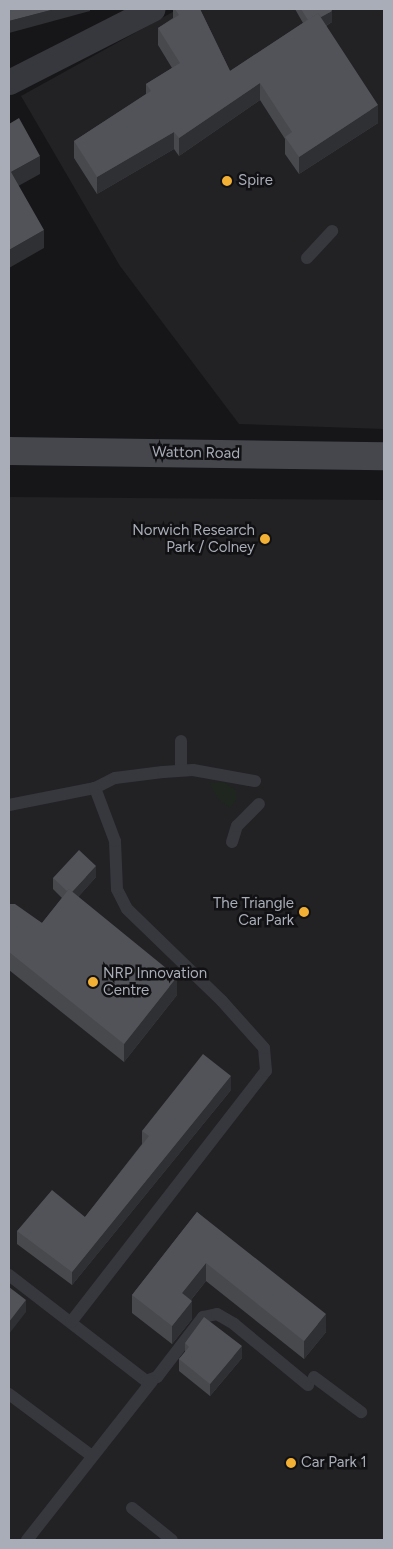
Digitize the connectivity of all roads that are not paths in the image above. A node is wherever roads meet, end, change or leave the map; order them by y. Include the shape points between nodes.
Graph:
1 (152, 9) edge
2 (9, 82) edge
3 (332, 231) dead end
4 (306, 258) dead end
5 (9, 451) edge
6 (384, 456) edge
7 (181, 740) dead end
8 (180, 770) junction
9 (255, 781) dead end
10 (95, 788) junction
11 (259, 804) dead end
12 (9, 805) edge
13 (232, 842) dead end
14 (9, 1275) edge
15 (71, 1322) junction
16 (152, 1381) junction
17 (9, 1394) edge
18 (361, 1412) dead end
19 (92, 1456) junction
20 (132, 1508) dead end
21 (27, 1540) edge
22 (172, 1540) edge

1 - 2 street
3 - 4 lane
5 - 6 main road, Watton Road
7 - 8 lane
8 - 9 lane via 218,772
8 - 10 lane via 116,778
10 - 12 lane
10 - 15 lane via 115,841 117,889 127,909 222,1001 264,1048 266,1071
11 - 13 lane via 237,826
14 - 15 lane
15 - 16 lane via 146,1381
16 - 18 lane via 203,1317 217,1314 311,1381
16 - 19 lane
17 - 19 lane
19 - 21 lane
20 - 22 lane

